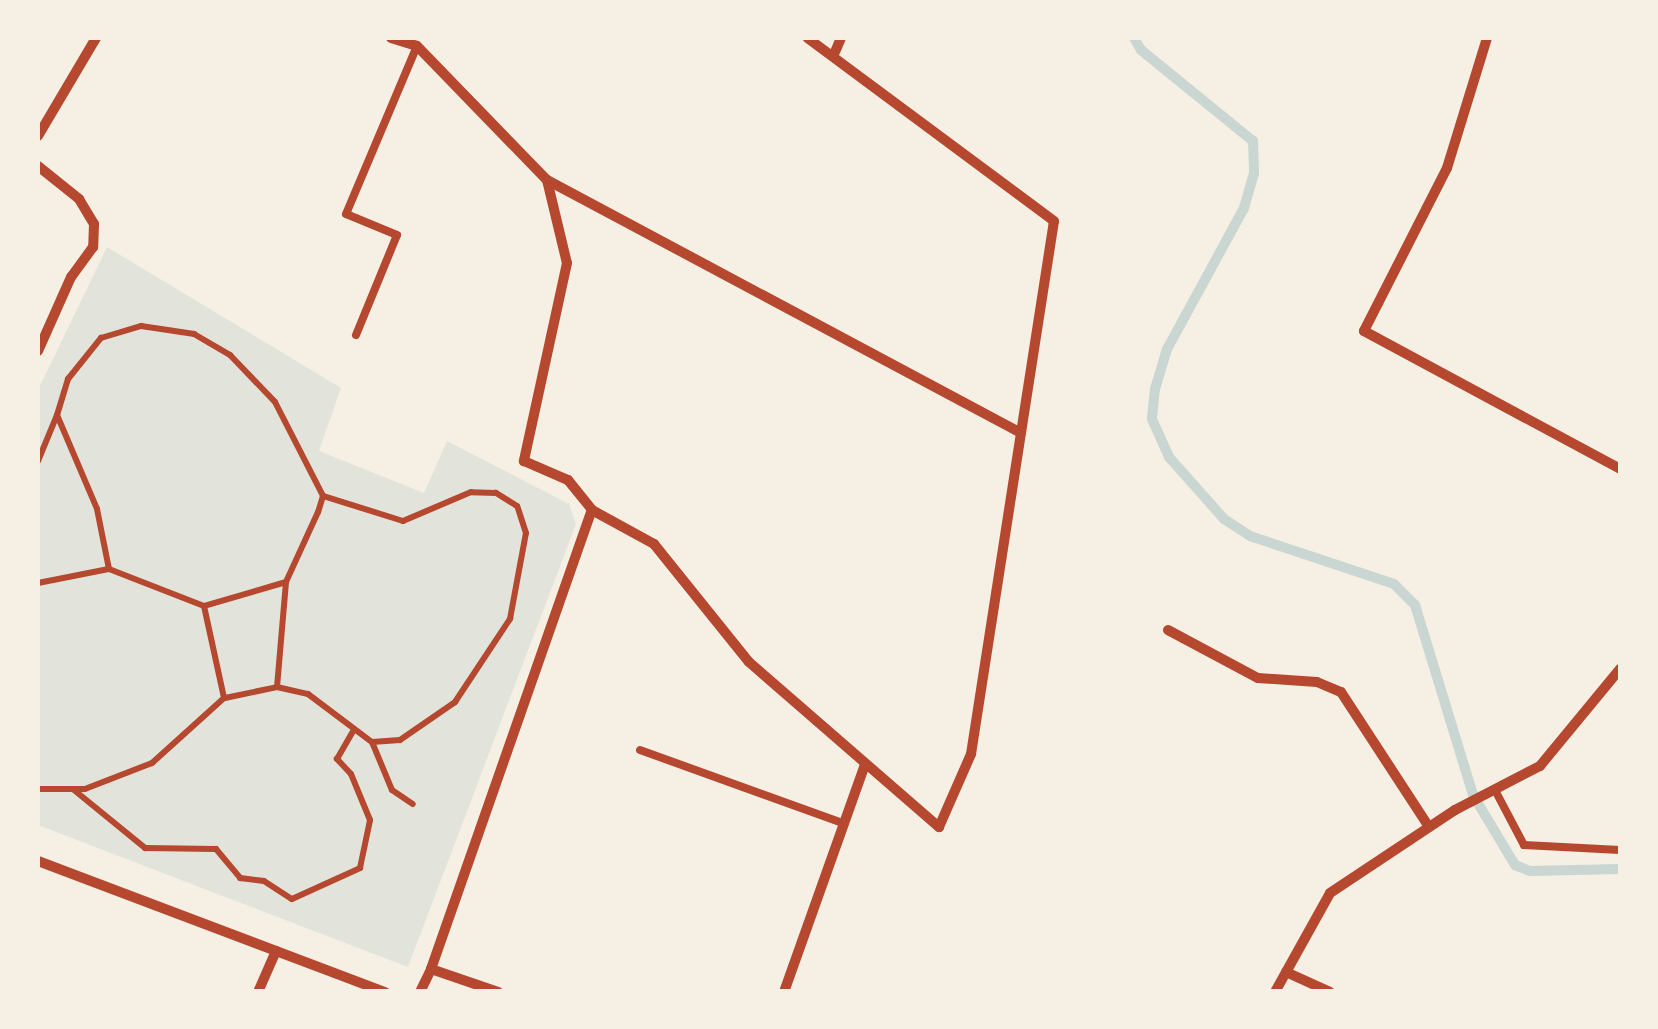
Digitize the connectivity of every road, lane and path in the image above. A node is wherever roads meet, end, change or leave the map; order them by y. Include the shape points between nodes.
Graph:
1 (96, 38) edge
2 (390, 38) edge
3 (808, 38) edge
4 (842, 38) edge
5 (1487, 38) edge
6 (417, 46) junction
7 (835, 52) junction
8 (38, 136) edge
9 (38, 166) edge
10 (546, 180) junction
11 (356, 336) dead end
12 (38, 351) edge
13 (57, 415) junction
14 (1020, 433) junction
15 (38, 461) edge
16 (1620, 469) edge
17 (323, 496) junction
18 (592, 510) junction
19 (109, 569) junction
20 (286, 582) junction
21 (38, 584) edge
22 (204, 606) junction
23 (1168, 630) dead end
24 (1620, 670) edge
25 (277, 688) junction
26 (224, 698) junction
27 (353, 731) junction
28 (372, 742) junction
29 (640, 750) dead end
30 (865, 764) junction
31 (38, 789) edge
32 (74, 790) junction
33 (1496, 792) junction
34 (413, 804) dead end
35 (843, 823) junction
36 (1429, 827) junction
37 (1620, 850) edge
38 (38, 861) edge
39 (276, 951) junction
40 (430, 968) junction
41 (1286, 972) junction
42 (258, 992) edge
43 (384, 992) edge
44 (420, 992) edge
45 (498, 992) edge
46 (784, 992) edge
47 (1275, 992) edge
48 (1330, 992) edge

1 - 8 street
2 - 6 street
3 - 7 street
4 - 7 street
5 - 16 street via 1447,168 1364,331
6 - 10 street
6 - 11 lane via 346,214 397,236
7 - 14 street via 1054,221
9 - 12 street via 79,199 94,224 93,247 71,277
10 - 14 street
10 - 18 street via 567,263 524,461 568,480
13 - 15 path
13 - 17 path via 68,379 100,338 141,326 194,334 230,356 275,402
13 - 19 path via 96,509
14 - 30 street via 971,754 938,826
17 - 20 path
17 - 28 path via 404,521 471,492 496,494 517,506 526,533 510,619 486,662 455,702 427,724 400,740
18 - 30 street via 654,544 749,662
18 - 40 street
19 - 21 path
19 - 22 path
20 - 22 path
20 - 25 path
22 - 26 path
23 - 36 street via 1258,678 1318,682 1342,692
24 - 33 street via 1540,766
25 - 26 path
25 - 27 path via 308,694
26 - 32 path via 152,763
27 - 28 path
27 - 32 path via 337,759 351,774 370,820 360,868 292,898 240,878 216,849 145,848
28 - 34 path via 392,790
29 - 35 lane
30 - 35 street
31 - 32 path
33 - 36 street
33 - 37 lane via 1524,845
35 - 46 street
36 - 41 street via 1330,893
38 - 39 street
39 - 42 street
39 - 43 street
40 - 44 street
40 - 45 street
41 - 47 street
41 - 48 street

